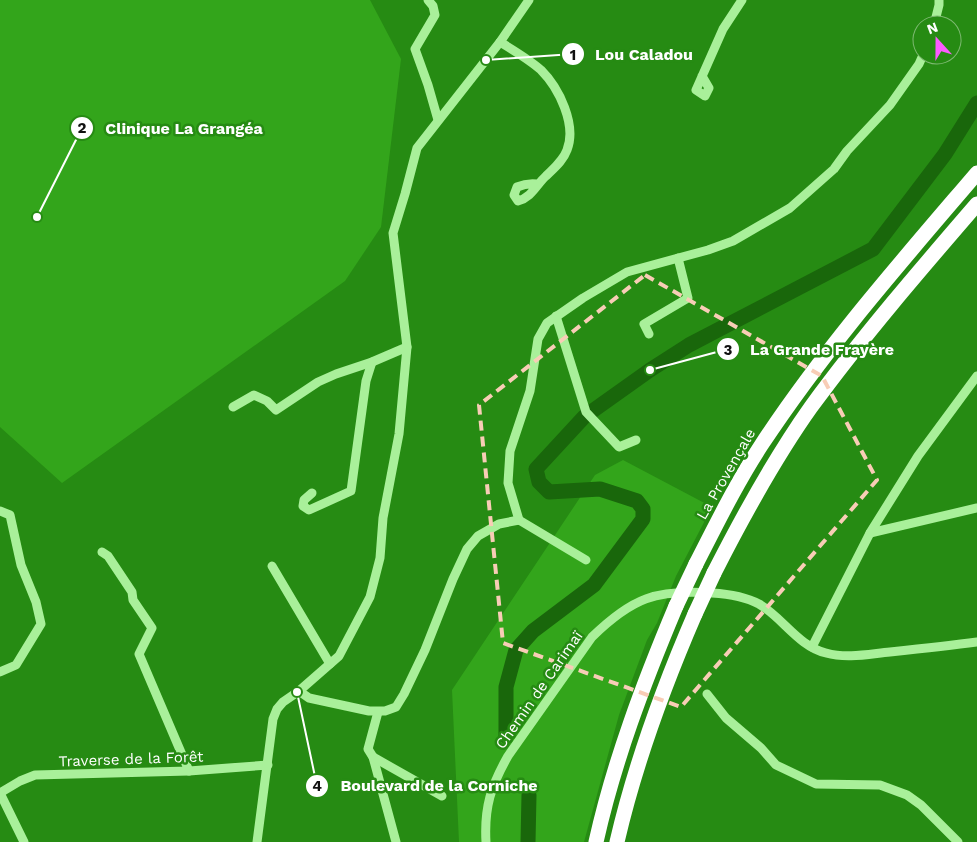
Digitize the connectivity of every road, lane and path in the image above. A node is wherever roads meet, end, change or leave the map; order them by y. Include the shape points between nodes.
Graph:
1 (428, 0) edge
2 (529, 0) edge
3 (742, 0) edge
4 (938, 0) edge
5 (936, 15) edge
6 (500, 42) junction
7 (918, 65) edge
8 (702, 76) dead end
9 (438, 120) junction
10 (977, 174) edge
11 (537, 184) dead end
12 (977, 204) edge
13 (678, 258) junction
14 (556, 316) junction
15 (649, 334) dead end
16 (407, 347) junction
17 (372, 362) junction
18 (976, 379) edge
19 (233, 407) dead end
20 (636, 440) dead end
21 (312, 493) dead end
22 (977, 508) edge
23 (0, 511) edge
24 (519, 520) junction
25 (870, 533) junction
26 (102, 552) dead end
27 (586, 560) dead end
28 (272, 566) dead end
29 (977, 642) edge
30 (812, 647) junction
31 (330, 664) junction
32 (0, 672) edge
33 (299, 691) junction
34 (707, 694) dead end
35 (378, 712) junction
36 (373, 757) junction
37 (268, 765) junction
38 (189, 772) junction
39 (0, 793) edge
40 (442, 796) dead end
41 (24, 842) edge
42 (257, 842) edge
43 (396, 842) edge
44 (486, 842) edge
45 (596, 842) edge
46 (617, 842) edge
47 (958, 842) edge

1 - 9 street via 436,15 415,49
2 - 6 street
3 - 8 street via 723,29
4 - 5 street
6 - 9 street
6 - 11 street via 541,70 559,94 570,125 567,152
7 - 13 street via 890,105 834,169 790,208 733,241
9 - 16 street via 416,148 393,233
10 - 45 highway, La Provençale, bridge via 864,305 811,374 761,446 731,497 654,657 616,768
12 - 46 highway, bridge via 884,313 810,408 756,494 714,573 665,685
13 - 14 street via 627,272
13 - 15 street via 688,298 644,324
14 - 20 street via 588,416 618,447
14 - 24 street via 547,323 538,340 530,391 510,451 508,483
16 - 17 street
16 - 31 street via 399,434 382,518 378,566 368,602 339,656
17 - 19 street via 318,382 276,410 268,401 254,395
17 - 21 street via 366,381 351,491 309,510 304,506 304,500
18 - 25 street via 918,456
22 - 25 street
23 - 32 street via 10,515 21,566 42,624 16,665
24 - 27 street
24 - 35 street via 499,524 478,536 467,549 404,694 396,706
25 - 30 street
26 - 38 street via 132,592 133,600 152,628 139,654
28 - 31 street
29 - 30 street, Chemin de Carimaï via 850,656
30 - 44 street, Chemin de Carimaï via 759,604 728,594 661,593 624,610 592,637 508,756 489,798
31 - 33 street
33 - 35 street via 309,698
33 - 37 street via 277,709
34 - 47 street via 726,718 776,765 816,784 880,785 907,794
35 - 36 street via 368,749
36 - 40 street
36 - 43 street
37 - 38 street, Traverse de la Forêt
37 - 42 street
38 - 39 street, Traverse de la Forêt via 35,775
39 - 41 street

